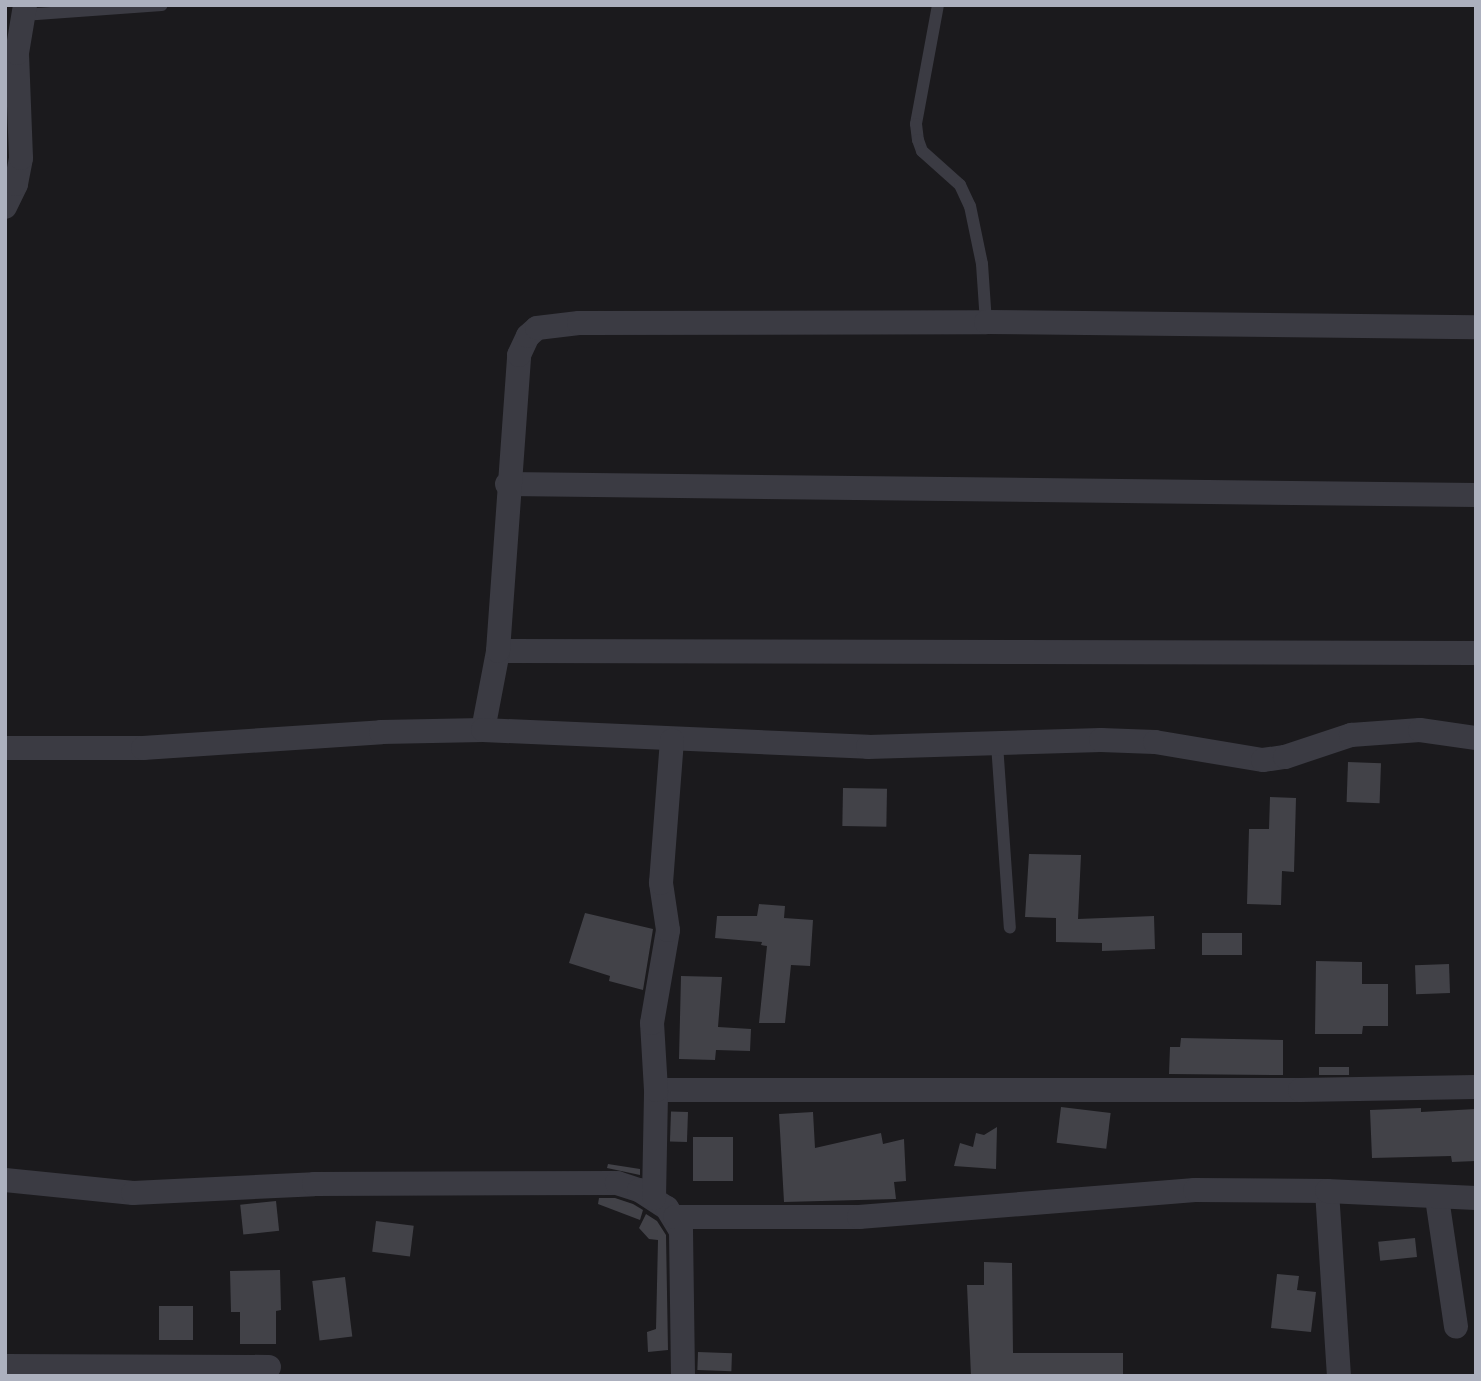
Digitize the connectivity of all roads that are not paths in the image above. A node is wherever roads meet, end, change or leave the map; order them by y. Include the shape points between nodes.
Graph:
1 (162, 5) edge
2 (938, 5) edge
3 (24, 10) edge
4 (5, 207) edge
5 (986, 322) junction
6 (1476, 327) edge
7 (507, 484) junction
8 (1476, 495) edge
9 (498, 651) junction
10 (1476, 653) edge
11 (483, 730) junction
12 (1476, 738) edge
13 (672, 740) junction
14 (997, 744) junction
15 (5, 748) edge
16 (1010, 928) dead end
17 (1476, 1087) edge
18 (656, 1090) junction
19 (5, 1180) edge
20 (1327, 1191) junction
21 (654, 1198) junction
22 (1437, 1198) junction
23 (1476, 1198) edge
24 (676, 1217) junction
25 (1456, 1326) dead end
26 (5, 1366) edge
27 (269, 1367) dead end
28 (683, 1376) edge
29 (1339, 1376) edge

1 - 3 lane
2 - 5 lane via 916,124 918,140 922,151 960,185 970,206 979,245
3 - 4 street via 17,52 21,158
5 - 6 street
5 - 7 street via 579,323 537,328 519,355
7 - 8 street
7 - 9 street
9 - 10 street
9 - 11 street
11 - 13 street
11 - 15 street via 143,748
12 - 14 street via 1420,730 1351,735 1263,760 1155,742
13 - 14 street via 869,747
13 - 18 street via 661,883 668,930 652,1023
14 - 16 lane
17 - 18 street
18 - 21 street
19 - 21 street via 133,1192 314,1184 617,1183
20 - 22 street
20 - 24 street via 1181,1191 859,1217
20 - 29 street
21 - 24 street
22 - 23 street
22 - 25 street
24 - 28 street via 682,1249
26 - 27 street

